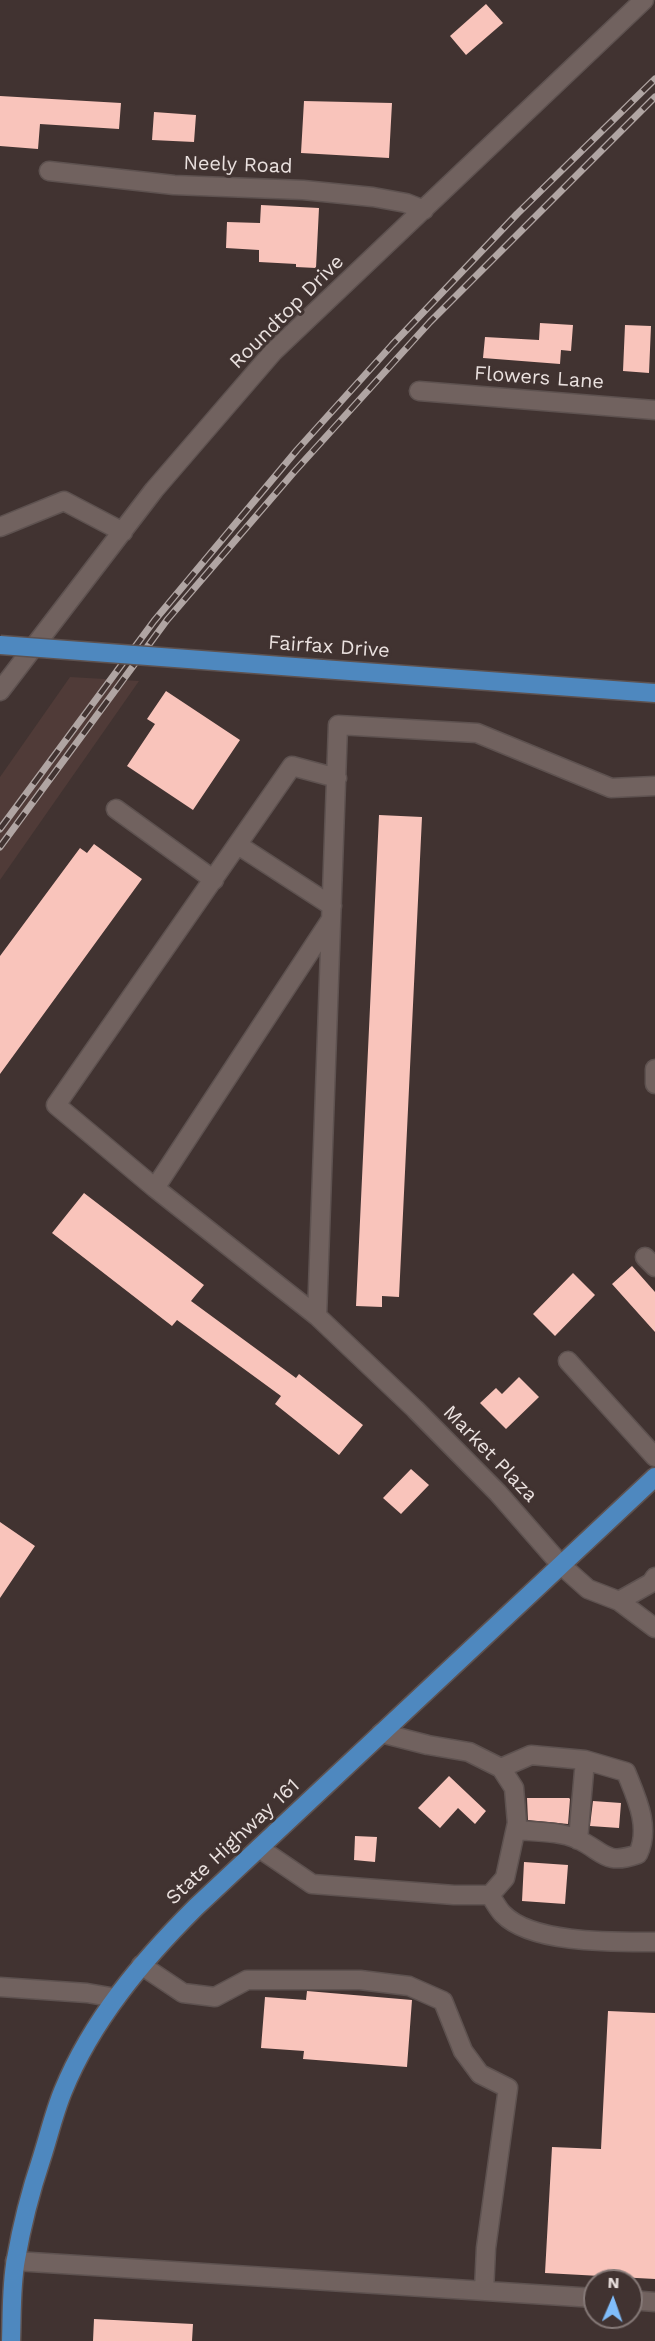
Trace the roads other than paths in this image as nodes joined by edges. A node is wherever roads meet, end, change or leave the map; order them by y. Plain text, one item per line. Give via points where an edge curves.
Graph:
1 (644, 0) edge
2 (49, 171) dead end
3 (424, 210) junction
4 (418, 391) dead end
5 (655, 410) edge
6 (0, 527) edge
7 (123, 532) junction
8 (0, 645) edge
9 (0, 691) edge
10 (655, 693) edge
11 (336, 778) junction
12 (655, 786) edge
13 (116, 809) dead end
14 (238, 844) junction
15 (214, 880) junction
16 (331, 913) junction
17 (155, 1188) junction
18 (317, 1316) junction
19 (568, 1361) dead end
20 (655, 1457) edge
21 (655, 1477) edge
22 (561, 1565) junction
23 (655, 1577) edge
24 (619, 1601) junction
25 (655, 1628) edge
26 (381, 1733) junction
27 (585, 1760) junction
28 (501, 1767) junction
29 (516, 1830) junction
30 (578, 1839) junction
31 (259, 1848) junction
32 (490, 1895) junction
33 (655, 1942) edge
34 (141, 1965) junction
35 (0, 1987) edge
36 (116, 1998) junction
37 (15, 2261) junction
38 (484, 2291) junction
39 (583, 2297) edge
40 (11, 2341) edge

1 - 3 street, Roundtop Drive
2 - 3 street, Neely Road via 174,185 373,197 406,202
3 - 7 street, Roundtop Drive via 273,352
4 - 5 street, Flowers Lane
6 - 7 street via 64,501
7 - 9 street, Roundtop Drive
8 - 10 main road, Fairfax Drive, bridge
11 - 12 street via 338,725 477,733 611,788
11 - 14 street via 292,765
11 - 16 street
13 - 15 street
14 - 15 street
14 - 16 street
15 - 17 street, Market Plaza via 56,1105
16 - 17 street
16 - 18 street
17 - 18 street, Market Plaza
18 - 22 street, Market Plaza via 498,1493
19 - 20 street
21 - 22 main road, State Highway 161
22 - 24 street, Market Plaza via 588,1589
22 - 26 main road, State Highway 161
23 - 24 street
24 - 25 street, Market Plaza
26 - 28 street via 469,1752
26 - 31 main road, State Highway 161
27 - 28 street via 531,1755
27 - 30 street
27 - 30 street via 626,1772 642,1814 643,1845 638,1854 626,1858 604,1857
28 - 29 street via 514,1788
29 - 30 street
29 - 32 street via 505,1878
31 - 32 street via 312,1884
31 - 34 main road, State Highway 161
32 - 33 street via 504,1915 531,1932 603,1941
34 - 36 main road, State Highway 161
34 - 38 street via 183,1993 215,1997 248,1980 360,1980 409,1986 443,2001 463,2051 480,2074 508,2088 486,2248
35 - 36 street
36 - 37 main road, State Highway 161 via 76,2062 60,2099 28,2200
37 - 38 street
37 - 40 main road, State Highway 161
38 - 39 street

